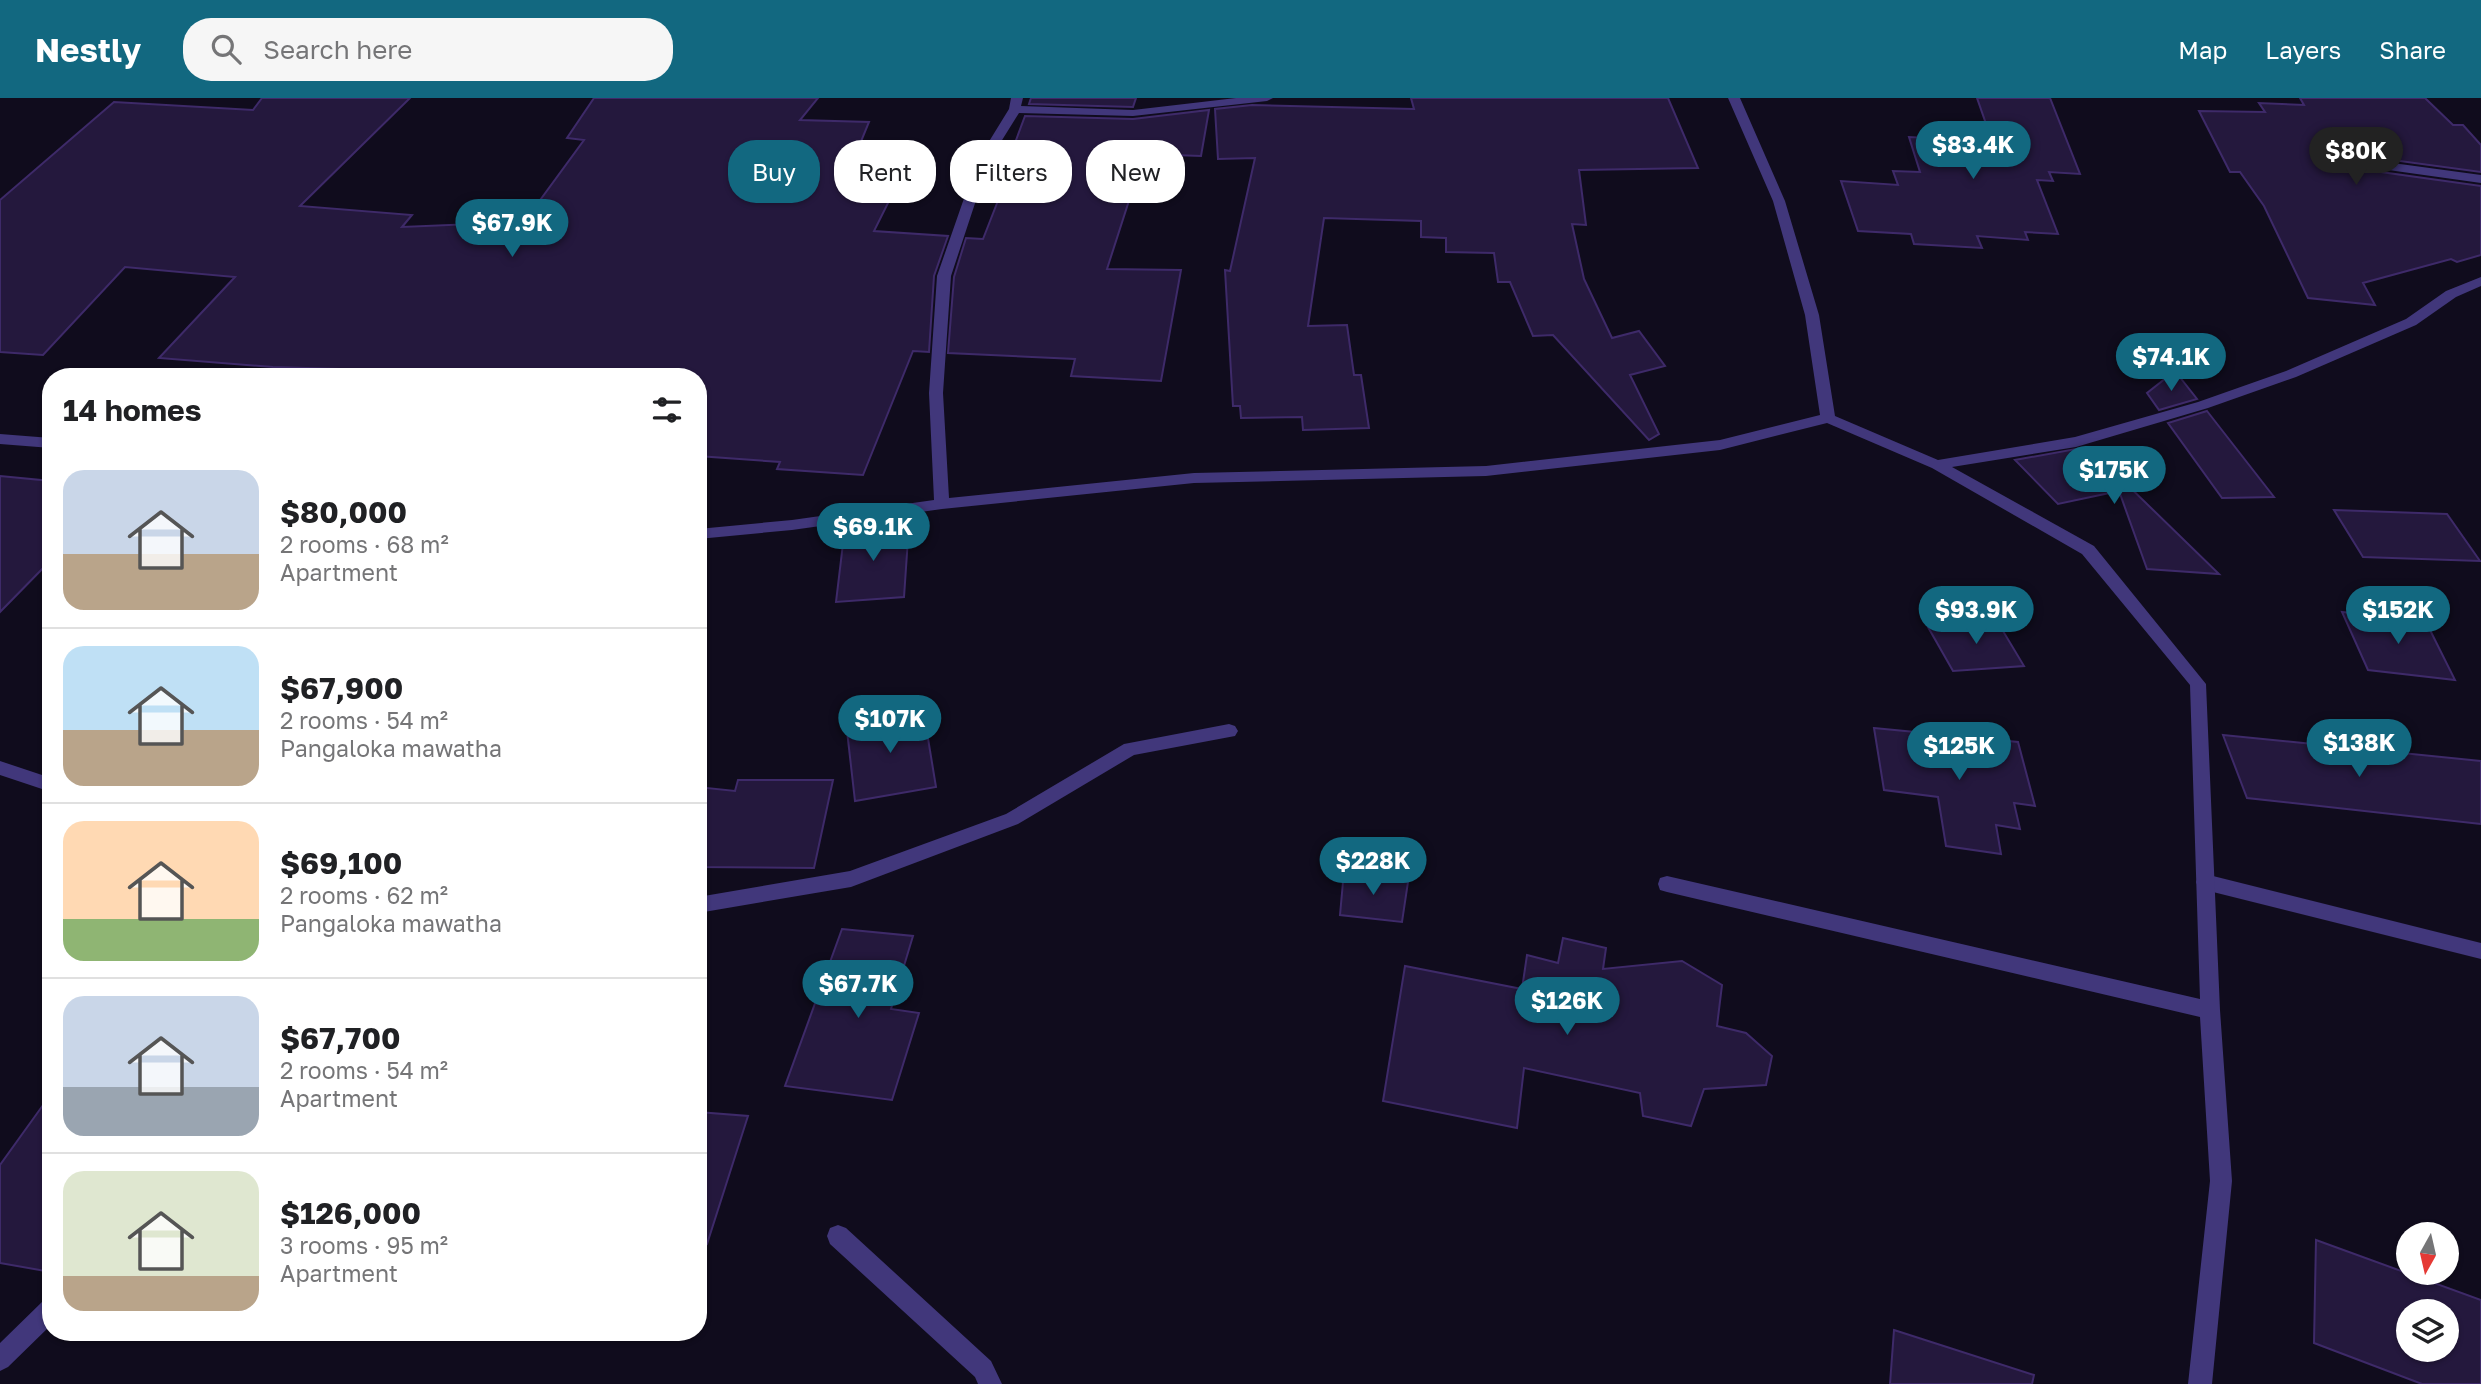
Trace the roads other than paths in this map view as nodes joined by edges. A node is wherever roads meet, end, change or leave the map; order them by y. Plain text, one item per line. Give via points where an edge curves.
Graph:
1 (1267, 98) edge
2 (1734, 98) edge
3 (1016, 104) edge
4 (2378, 165) dead end
5 (2481, 179) edge
6 (2481, 281) edge
7 (1828, 418) junction
8 (0, 439) edge
9 (42, 442) edge
10 (1937, 465) junction
11 (942, 504) junction
12 (707, 533) edge
13 (1229, 731) dead end
14 (0, 768) edge
15 (42, 782) edge
16 (2205, 882) junction
17 (1667, 884) dead end
18 (707, 903) edge
19 (2481, 951) edge
20 (2210, 1010) junction
21 (838, 1236) dead end
22 (42, 1318) edge
23 (0, 1359) edge
24 (990, 1384) edge
25 (2200, 1384) edge

1 - 3 street via 1133,113
2 - 7 street via 1779,201 1812,316
3 - 11 street via 984,162 944,276 936,393
4 - 5 street
6 - 10 street via 2451,294 2411,322 2291,374 2166,418 2076,442
7 - 10 street
7 - 11 street via 1720,445 1486,471 1194,478
8 - 9 street
10 - 16 street via 2088,550 2198,684
11 - 12 street
13 - 18 street via 1130,749 1012,819 851,879
14 - 15 street
16 - 19 street
16 - 20 street
17 - 20 street
20 - 25 street via 2221,1181
21 - 24 street via 983,1369
22 - 23 street

